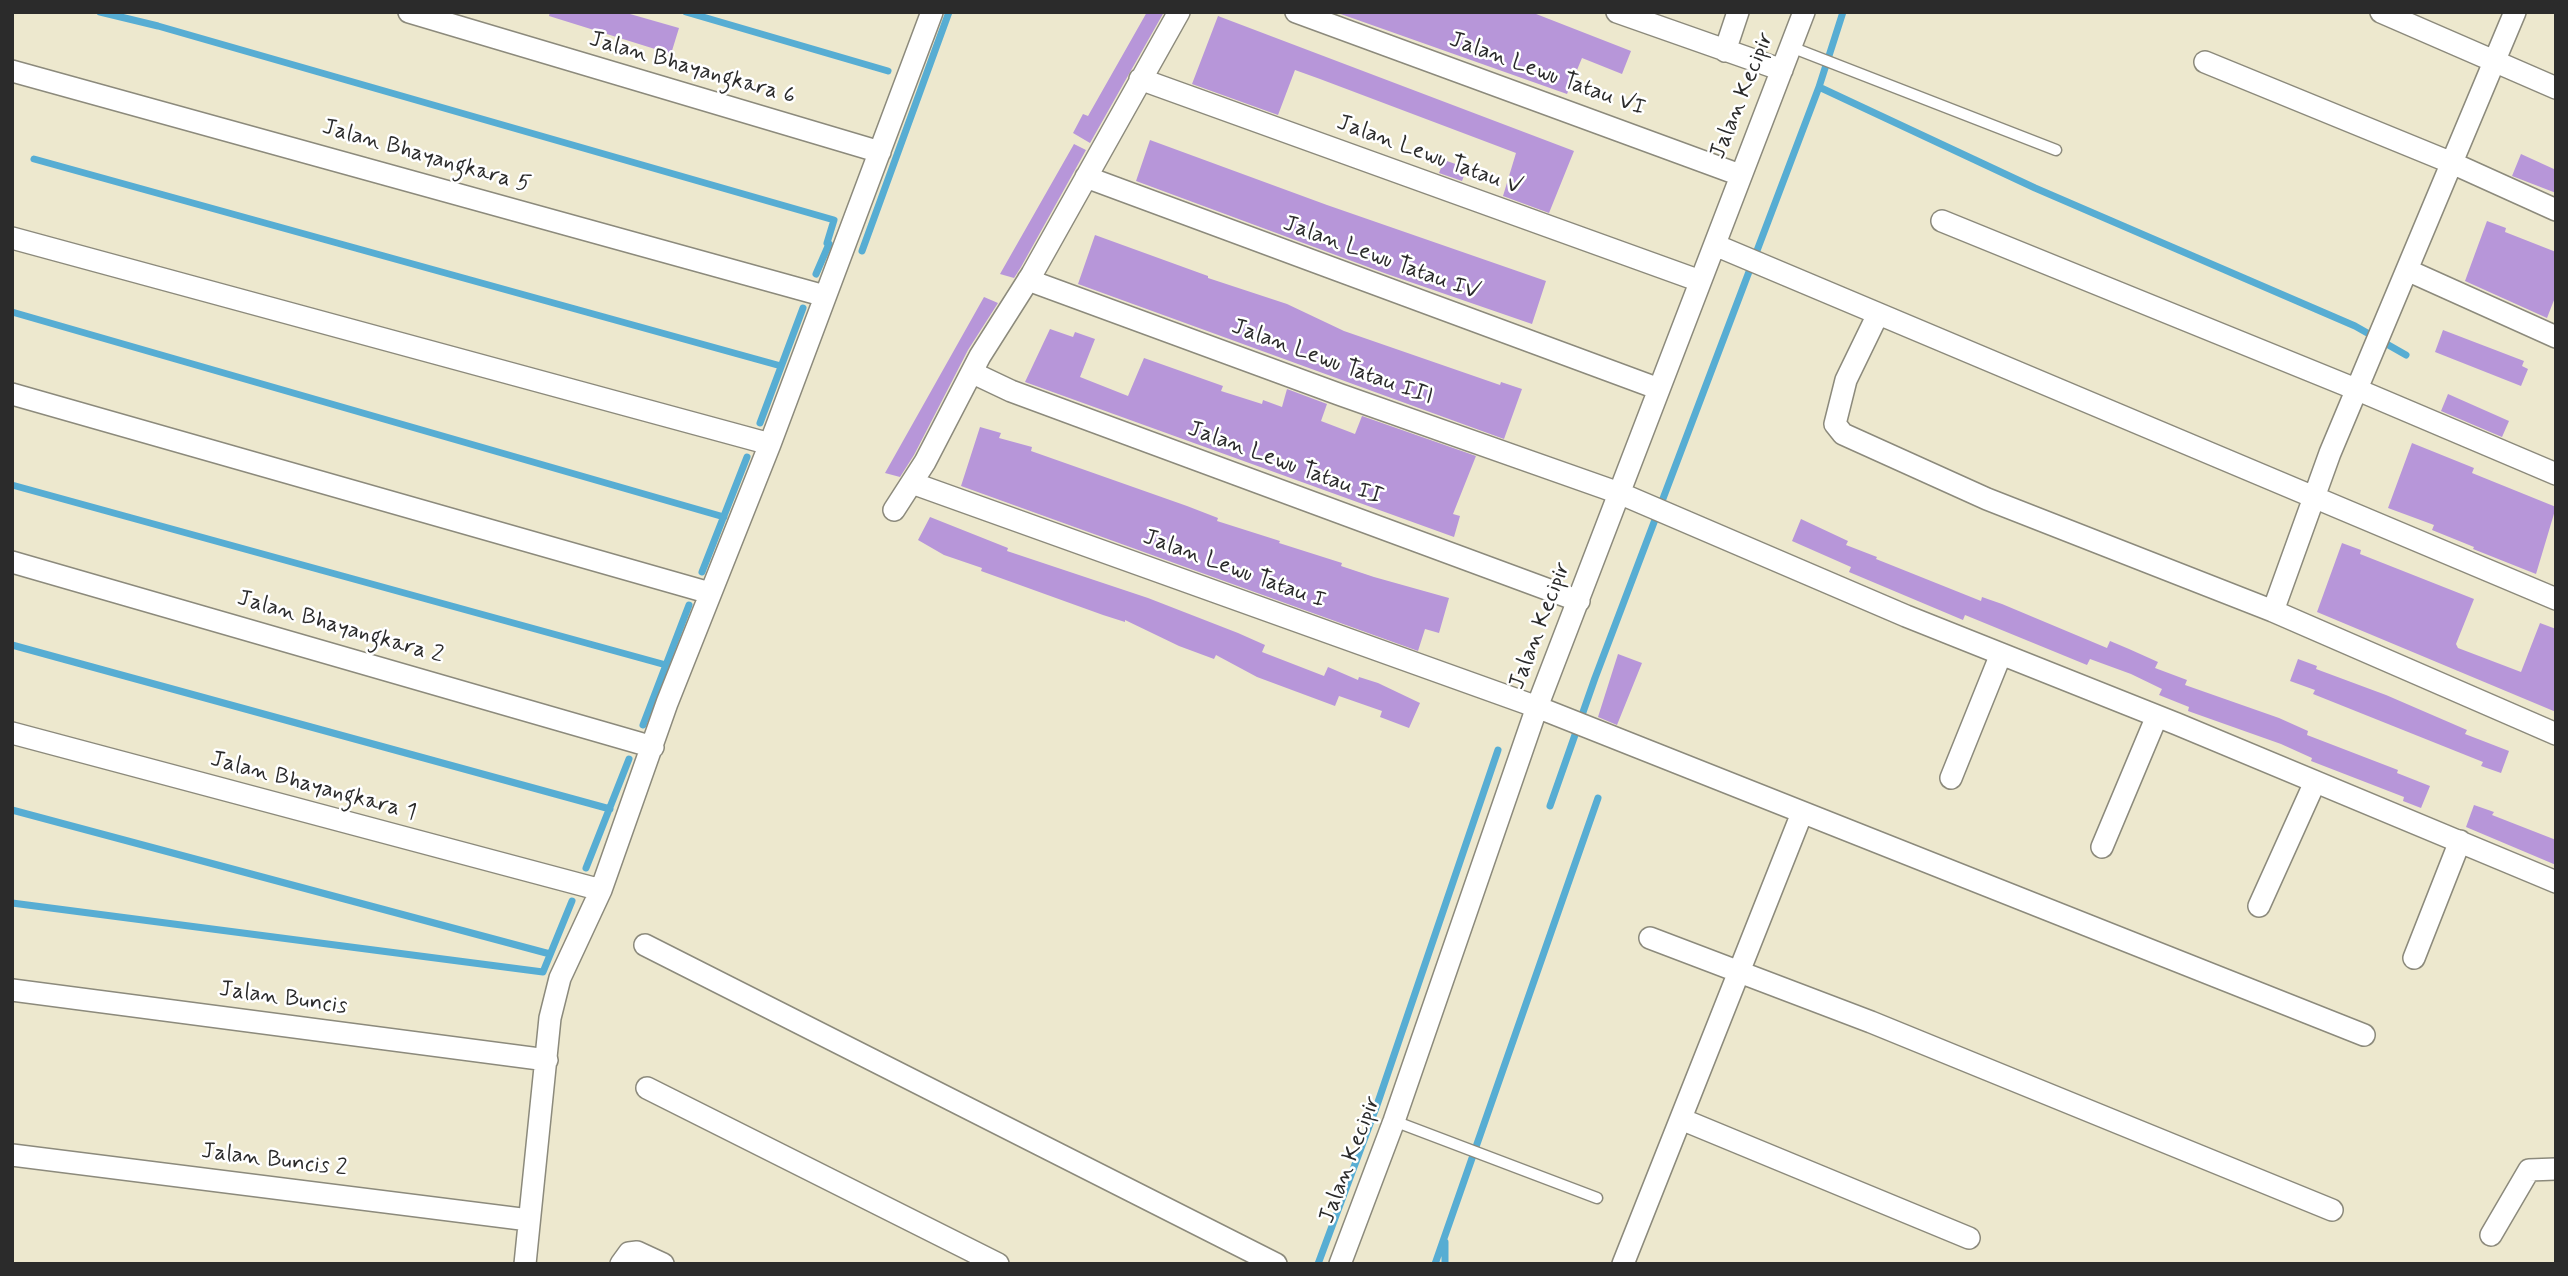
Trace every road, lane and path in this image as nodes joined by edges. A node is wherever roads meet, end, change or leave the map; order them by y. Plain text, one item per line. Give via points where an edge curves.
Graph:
1 (409, 12) edge
2 (932, 12) edge
3 (1180, 12) edge
4 (1296, 12) edge
5 (1616, 12) edge
6 (1738, 12) edge
7 (1804, 12) edge
8 (2381, 12) edge
9 (2515, 12) edge
10 (1791, 47) junction
11 (1725, 51) junction
12 (2494, 61) junction
13 (2205, 62) dead end
14 (1782, 70) junction
15 (12, 71) edge
16 (1140, 79) junction
17 (2556, 88) edge
18 (2056, 150) dead end
19 (880, 152) junction
20 (2452, 163) junction
21 (1740, 175) junction
22 (1086, 177) junction
23 (2556, 210) edge
24 (1942, 220) dead end
25 (12, 239) edge
26 (1715, 244) junction
27 (2407, 270) junction
28 (1028, 279) junction
29 (1700, 281) junction
30 (825, 296) junction
31 (1878, 314) junction
32 (2556, 337) edge
33 (972, 373) junction
34 (1659, 389) junction
35 (2358, 390) junction
36 (12, 394) edge
37 (769, 444) junction
38 (2556, 474) edge
39 (912, 484) junction
40 (1619, 493) junction
41 (2314, 496) junction
42 (894, 510) dead end
43 (12, 562) edge
44 (710, 593) junction
45 (2556, 599) edge
46 (1579, 601) junction
47 (2273, 611) junction
48 (2001, 654) junction
49 (1538, 707) junction
50 (2157, 716) junction
51 (12, 733) edge
52 (2556, 734) edge
53 (653, 747) junction
54 (1951, 778) dead end
55 (2315, 782) junction
56 (1801, 813) junction
57 (2460, 841) junction
58 (2102, 848) dead end
59 (2556, 882) edge
60 (601, 890) junction
61 (2259, 906) dead end
62 (1650, 938) dead end
63 (645, 945) dead end
64 (2414, 958) dead end
65 (1740, 972) junction
66 (12, 990) edge
67 (2364, 1035) dead end
68 (547, 1060) junction
69 (647, 1088) dead end
70 (1681, 1119) junction
71 (1394, 1121) junction
72 (12, 1155) edge
73 (2556, 1170) edge
74 (1597, 1198) dead end
75 (2332, 1210) dead end
76 (529, 1220) junction
77 (2491, 1234) dead end
78 (1969, 1238) dead end
79 (525, 1264) edge
80 (621, 1264) edge
81 (663, 1264) edge
82 (998, 1264) edge
83 (1276, 1264) edge
84 (1340, 1264) edge
85 (1623, 1264) edge

1 - 19 street, Jalan Bhayangkara 6
2 - 19 street
3 - 16 street
4 - 21 street, Jalan Lewu Tatau VI
5 - 11 street
6 - 11 street
7 - 10 street, Jalan Kecipir
8 - 12 street
9 - 12 street
10 - 14 street, Jalan Kecipir
10 - 18 lane
11 - 14 street
12 - 17 street
12 - 20 street
13 - 20 street
14 - 21 street, Jalan Kecipir
15 - 30 street, Jalan Bhayangkara 5
16 - 22 street
16 - 29 street, Jalan Lewu Tatau V
19 - 30 street
20 - 23 street
20 - 27 street
21 - 26 street, Jalan Kecipir
22 - 28 street
22 - 34 street, Jalan Lewu Tatau IV
24 - 35 street
25 - 37 street
26 - 29 street, Jalan Kecipir
26 - 31 street
27 - 32 street
27 - 35 street
28 - 33 street
28 - 40 street, Jalan Lewu Tatau III
29 - 34 street, Jalan Kecipir
30 - 37 street
31 - 41 street
31 - 47 street via 1846,380 1835,424 1843,434 1987,499
33 - 39 street
33 - 46 street, Jalan Lewu Tatau II
34 - 40 street, Jalan Kecipir
35 - 38 street
35 - 41 street
36 - 44 street
37 - 44 street
39 - 42 street
39 - 49 street, Jalan Lewu Tatau I
40 - 46 street, Jalan Kecipir
40 - 48 street, Jalan Lewu Tatau III
41 - 45 street
41 - 47 street
43 - 53 street, Jalan Bhayangkara 2
44 - 53 street
46 - 49 street, Jalan Kecipir
47 - 52 street
48 - 50 street, Jalan Lewu Tatau III
48 - 54 street
49 - 56 street, Jalan Lewu Tatau I
49 - 71 street, Jalan Kecipir
50 - 55 street, Jalan Lewu Tatau III
50 - 58 street
51 - 60 street, Jalan Bhayangkara 1
53 - 60 street
55 - 57 street, Jalan Lewu Tatau III
55 - 61 street
56 - 65 street
56 - 67 street, Jalan Lewu Tatau I
57 - 59 street, Jalan Lewu Tatau III
57 - 64 street
60 - 68 street via 561,978 550,1018
62 - 65 street
63 - 83 street
65 - 70 street
65 - 75 street
66 - 68 street, Jalan Buncis
68 - 76 street
69 - 82 street
70 - 78 street
70 - 85 street
71 - 74 lane
71 - 84 street, Jalan Kecipir
72 - 76 street, Jalan Buncis 2
73 - 77 street via 2529,1170
76 - 79 street
80 - 81 street via 629,1253 637,1252

